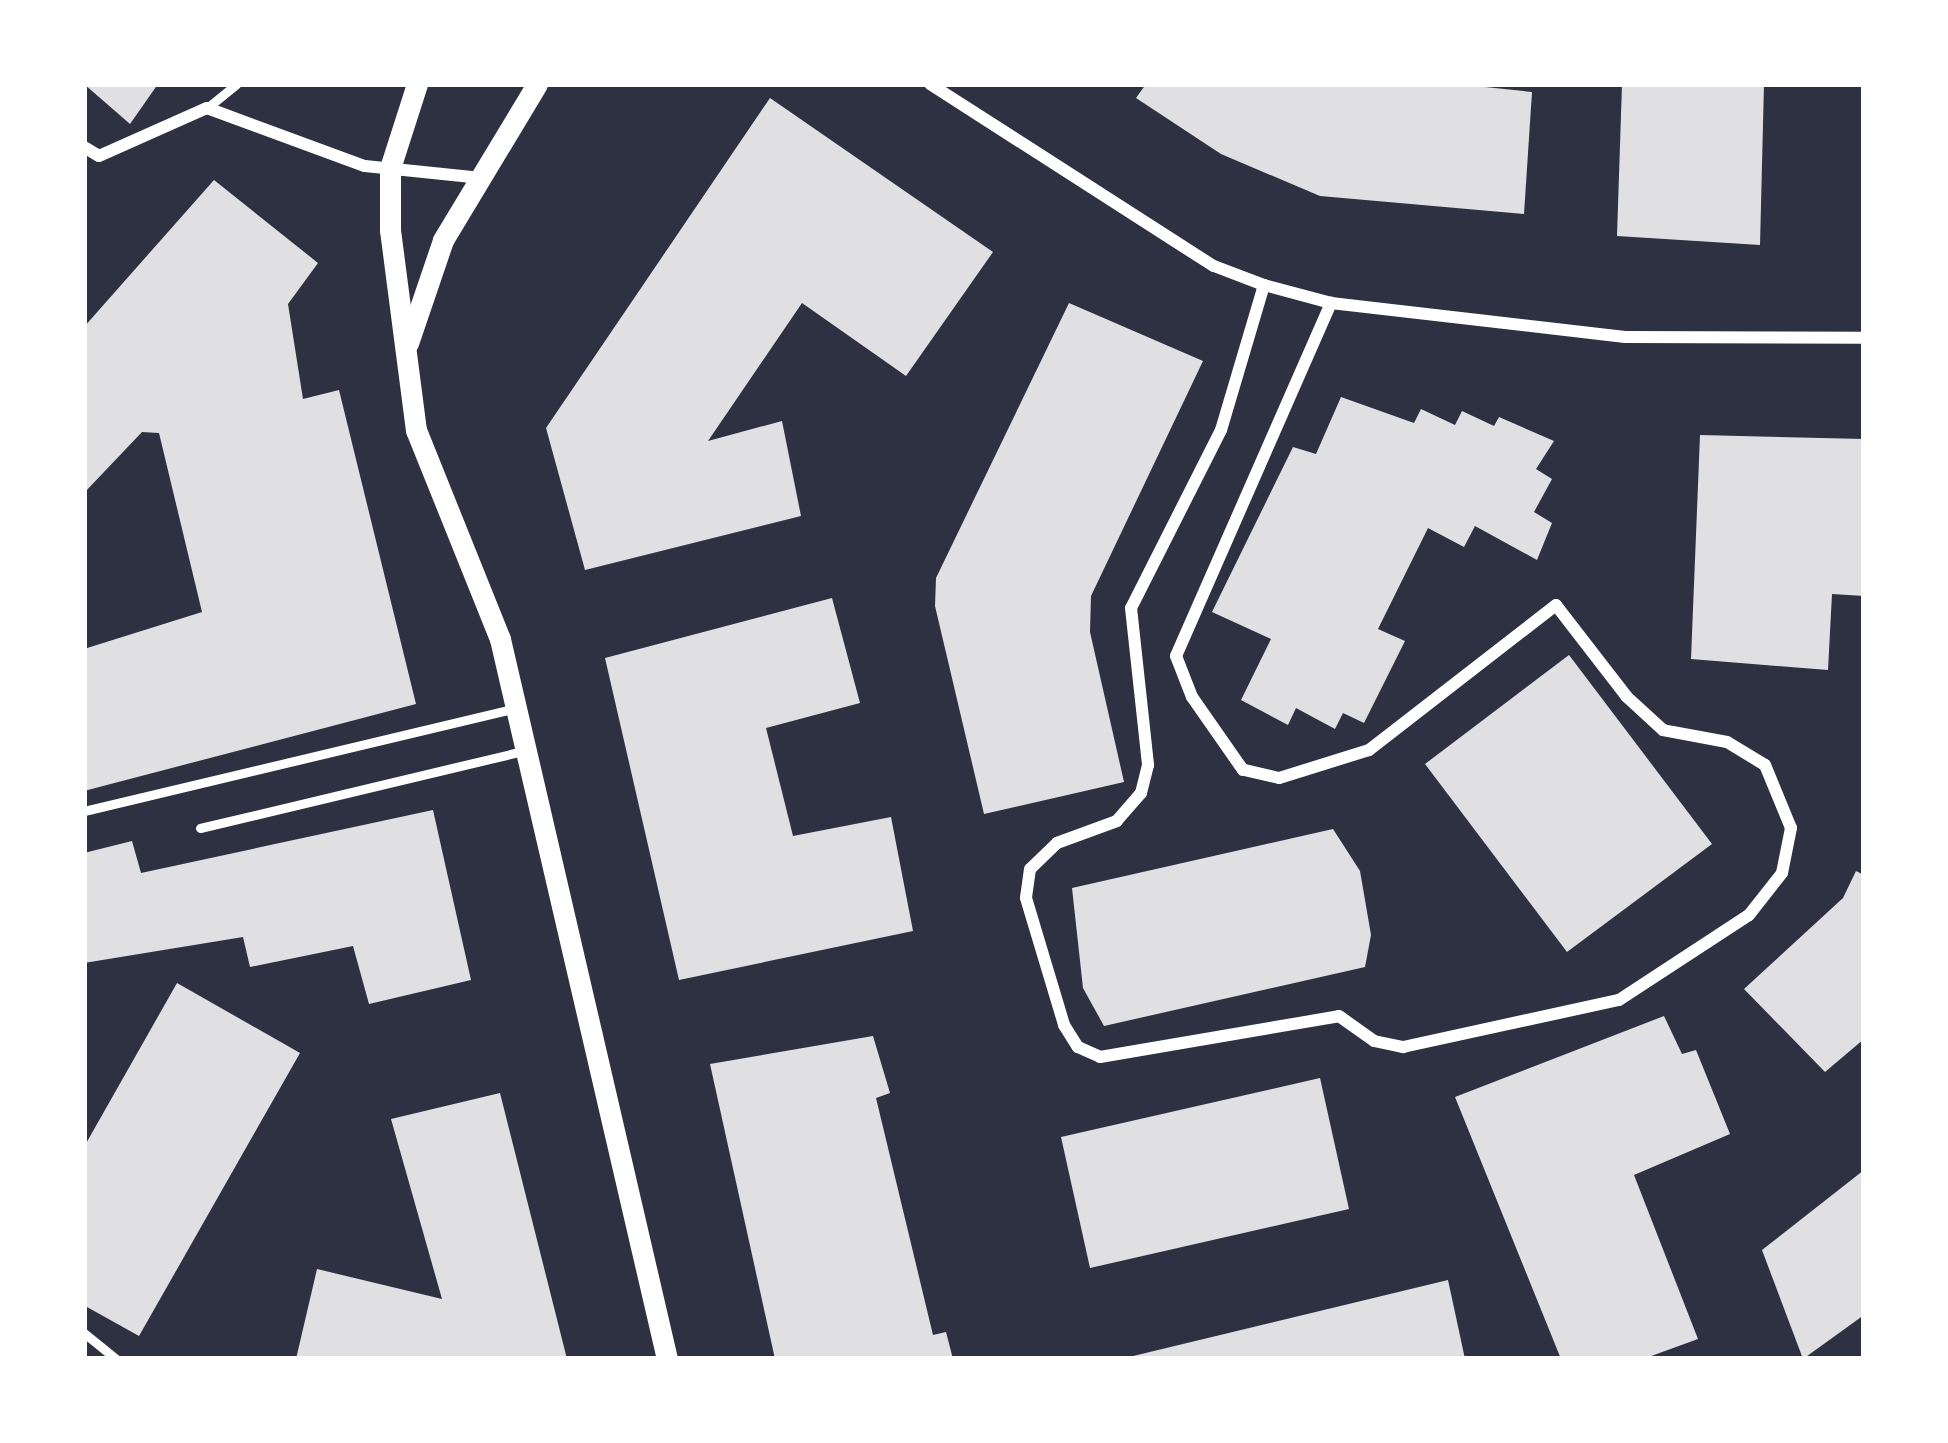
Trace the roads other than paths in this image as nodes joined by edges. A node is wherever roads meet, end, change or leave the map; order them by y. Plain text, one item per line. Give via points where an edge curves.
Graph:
1 (238, 84) edge
2 (417, 84) edge
3 (537, 84) edge
4 (930, 84) edge
5 (207, 108) junction
6 (84, 147) edge
7 (390, 168) junction
8 (481, 178) junction
9 (1264, 285) junction
10 (1331, 303) junction
11 (1864, 338) edge
12 (405, 355) junction
13 (518, 708) junction
14 (529, 750) junction
15 (84, 811) edge
16 (200, 828) dead end
17 (84, 1333) edge
18 (116, 1359) edge
19 (667, 1359) edge

1 - 5 lane
2 - 7 street
3 - 8 street
4 - 9 street via 1214,266
5 - 6 street via 99,157
5 - 7 street
7 - 8 street
7 - 12 street
8 - 12 street via 442,240
9 - 10 street
9 - 10 street via 1221,430 1131,608 1148,765 1141,793 1117,821 1057,843 1030,868 1026,898 1064,1025 1078,1047 1100,1057 1339,1016 1374,1041 1403,1047 1618,1000 1749,915 1782,873 1791,829 1765,765 1727,742 1663,730 1556,605 1369,750 1279,778 1243,770 1192,697 1176,656
10 - 11 street via 1625,337
12 - 13 street via 427,467 489,606
13 - 14 street
13 - 15 lane
14 - 16 lane
14 - 19 street
17 - 18 lane

